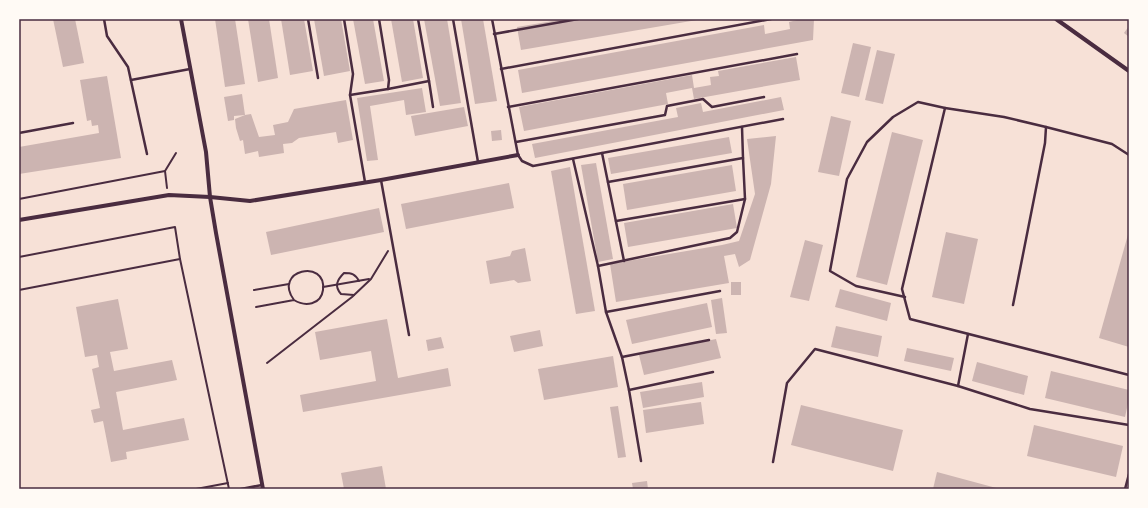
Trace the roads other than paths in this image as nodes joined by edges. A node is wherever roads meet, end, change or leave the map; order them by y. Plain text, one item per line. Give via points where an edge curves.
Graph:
1 (104, 19) edge
2 (181, 19) edge
3 (308, 19) edge
4 (344, 19) edge
5 (379, 19) edge
6 (418, 19) edge
7 (453, 19) edge
8 (492, 19) edge
9 (578, 19) edge
10 (771, 19) edge
11 (1056, 19) edge
12 (494, 34) junction
13 (797, 54) dead end
14 (190, 69) junction
15 (501, 69) junction
16 (1129, 71) edge
17 (318, 78) dead end
18 (131, 80) junction
19 (429, 81) junction
20 (388, 89) junction
21 (350, 95) junction
22 (764, 97) dead end
23 (433, 107) dead end
24 (508, 107) junction
25 (945, 108) junction
26 (783, 119) dead end
27 (73, 123) dead end
28 (742, 127) junction
29 (1046, 127) junction
30 (19, 133) edge
31 (516, 142) junction
32 (602, 153) junction
33 (146, 154) dead end
34 (518, 155) junction
35 (1129, 155) edge
36 (742, 158) junction
37 (573, 159) junction
38 (478, 162) junction
39 (381, 180) junction
40 (365, 182) junction
41 (608, 182) junction
42 (210, 197) junction
43 (745, 198) junction
44 (19, 220) edge
45 (616, 221) junction
46 (624, 261) junction
47 (598, 266) junction
48 (720, 291) dead end
49 (905, 297) junction
50 (1013, 305) dead end
51 (606, 312) junction
52 (968, 334) junction
53 (409, 335) dead end
54 (709, 340) dead end
55 (622, 357) junction
56 (713, 372) dead end
57 (1129, 375) edge
58 (958, 386) junction
59 (629, 390) junction
60 (1129, 425) edge
61 (641, 461) dead end
62 (773, 462) dead end
63 (1129, 474) edge
64 (263, 487) edge
65 (241, 489) edge
66 (1125, 489) edge

1 - 18 lane via 107,36 128,67
2 - 14 street
3 - 17 lane
4 - 21 lane via 353,74
5 - 20 lane via 389,80
6 - 19 lane
7 - 38 lane
8 - 12 lane
9 - 12 lane
10 - 15 lane
11 - 16 street
12 - 15 lane
13 - 24 lane
14 - 18 lane
14 - 42 street via 206,152
15 - 24 lane
18 - 33 lane
19 - 20 lane
19 - 23 lane
20 - 21 lane
21 - 40 lane
22 - 31 lane via 712,107 702,100 667,106 666,115
24 - 31 lane
25 - 29 lane
25 - 49 lane via 902,289
25 - 49 lane via 918,102 893,117 867,142 847,179 830,271 856,286
26 - 28 lane
27 - 30 lane
28 - 32 lane
28 - 36 lane
29 - 35 lane via 1112,144
29 - 50 lane
31 - 34 lane
32 - 37 lane
32 - 41 lane
34 - 37 lane via 533,166
34 - 38 street
36 - 41 lane
36 - 43 lane
37 - 47 lane
38 - 39 street
39 - 40 street
39 - 53 lane
40 - 42 street via 250,201
41 - 45 lane
42 - 44 street via 169,195
42 - 64 street
43 - 45 lane
43 - 46 lane via 737,232 730,238
45 - 46 lane
46 - 47 lane
47 - 51 lane
48 - 51 lane
49 - 52 lane via 910,319
51 - 55 lane
52 - 57 lane
52 - 58 lane
54 - 55 lane
55 - 59 lane
56 - 59 lane
58 - 60 lane via 1030,409
58 - 62 lane via 815,349 787,383
59 - 61 lane
63 - 66 lane
64 - 65 lane

